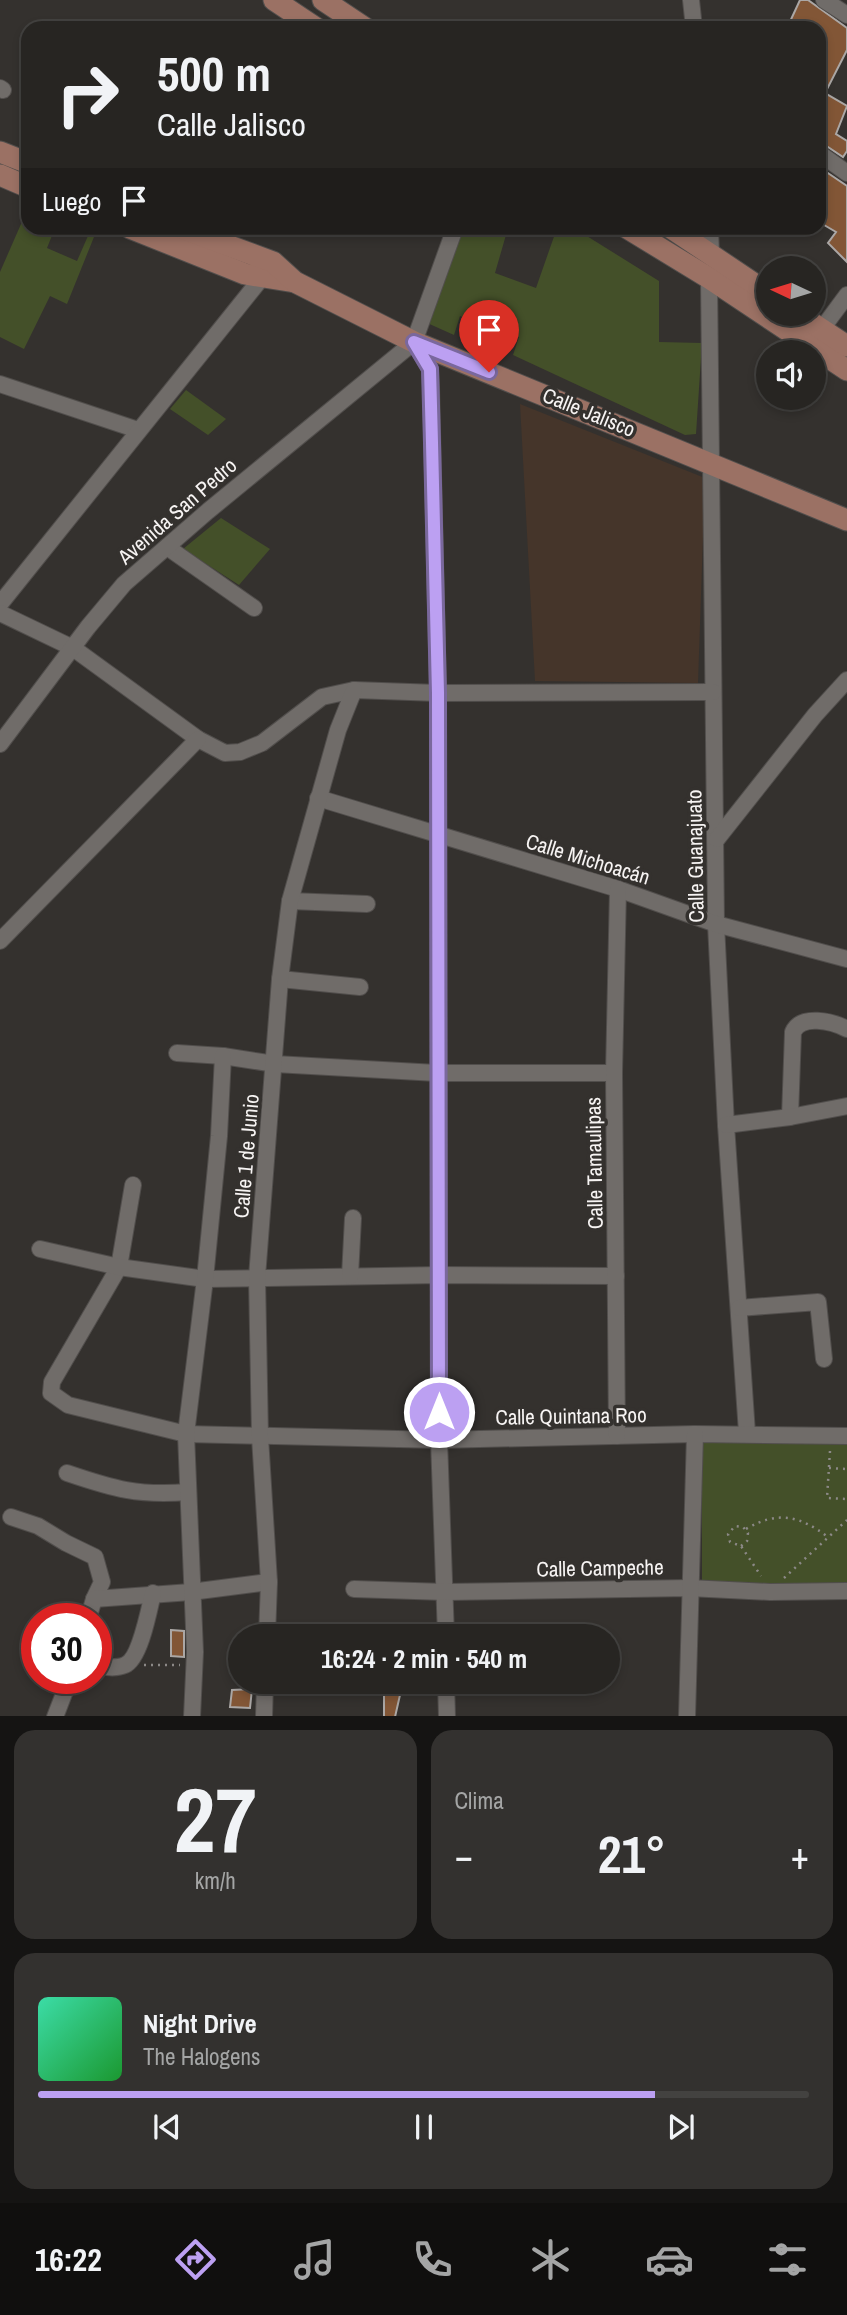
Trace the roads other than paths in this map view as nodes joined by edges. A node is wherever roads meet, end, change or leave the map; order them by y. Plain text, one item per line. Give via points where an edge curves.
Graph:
1 (274, 0) edge
2 (323, 0) edge
3 (691, 0) edge
4 (824, 0) edge
5 (847, 15) edge
6 (306, 21) edge
7 (354, 21) edge
8 (693, 21) edge
9 (0, 152) edge
10 (826, 158) edge
11 (21, 160) edge
12 (847, 173) edge
13 (0, 175) edge
14 (21, 184) edge
15 (148, 235) edge
16 (200, 235) edge
17 (452, 235) edge
18 (638, 235) edge
19 (682, 235) edge
20 (710, 235) edge
21 (711, 254) junction
22 (268, 270) junction
23 (709, 278) junction
24 (756, 285) edge
25 (847, 295) edge
26 (815, 326) edge
27 (821, 330) junction
28 (414, 342) junction
29 (847, 346) edge
30 (847, 370) edge
31 (0, 384) edge
32 (138, 430) junction
33 (712, 463) junction
34 (847, 520) edge
35 (167, 547) junction
36 (0, 604) edge
37 (254, 608) dead end
38 (0, 613) edge
39 (73, 648) junction
40 (847, 680) edge
41 (355, 690) junction
42 (713, 692) junction
43 (438, 693) junction
44 (198, 739) junction
45 (0, 744) edge
46 (318, 798) junction
47 (436, 835) junction
48 (716, 839) junction
49 (618, 889) junction
50 (290, 901) junction
51 (367, 904) dead end
52 (716, 924) junction
53 (0, 941) edge
54 (847, 959) edge
55 (280, 979) junction
56 (360, 987) dead end
57 (847, 1029) edge
58 (177, 1053) dead end
59 (223, 1056) junction
60 (275, 1064) junction
61 (437, 1073) junction
62 (614, 1073) junction
63 (847, 1106) edge
64 (790, 1116) junction
65 (726, 1125) junction
66 (133, 1185) dead end
67 (353, 1218) dead end
68 (40, 1249) dead end
69 (119, 1267) junction
70 (440, 1275) junction
71 (350, 1276) junction
72 (616, 1276) junction
73 (257, 1278) junction
74 (205, 1279) junction
75 (738, 1308) junction
76 (824, 1359) dead end
77 (695, 1433) junction
78 (747, 1433) junction
79 (186, 1434) junction
80 (617, 1436) junction
81 (847, 1436) edge
82 (260, 1437) junction
83 (439, 1440) junction
84 (67, 1473) dead end
85 (188, 1492) junction
86 (11, 1517) dead end
87 (269, 1582) junction
88 (689, 1588) junction
89 (354, 1590) dead end
90 (847, 1591) edge
91 (191, 1592) junction
92 (445, 1592) junction
93 (153, 1593) junction
94 (94, 1599) junction
95 (93, 1603) edge
96 (267, 1624) edge
97 (446, 1624) edge
98 (112, 1667) edge
99 (64, 1694) edge
100 (265, 1694) edge
101 (446, 1694) edge
102 (55, 1716) edge
103 (192, 1716) edge
104 (264, 1716) edge
105 (447, 1716) edge
106 (687, 1716) edge

1 - 6 street
2 - 7 street
3 - 8 street
4 - 5 street
9 - 11 street
10 - 12 street
13 - 14 street
15 - 22 street, Calle Jalisco via 245,274
16 - 22 street, Calle Jalisco
17 - 28 street
18 - 23 street
19 - 21 street
20 - 21 street
21 - 24 street
22 - 28 street, Calle Jalisco
22 - 32 street
23 - 30 street
23 - 33 street, Calle Guanajuato
25 - 27 street
26 - 27 street
27 - 29 street
28 - 33 street, Calle Jalisco
28 - 35 street, Avenida San Pedro
28 - 43 street via 430,369
31 - 32 street
32 - 36 street
33 - 34 street, Calle Jalisco
33 - 42 street, Calle Guanajuato
35 - 37 street
35 - 39 street, Avenida San Pedro via 124,584
38 - 39 street
39 - 44 street
39 - 45 street, Avenida San Pedro
40 - 48 street
41 - 43 street
41 - 44 street via 322,698 261,743 240,752 225,752
41 - 46 street, Calle 1 de Junio
42 - 43 street
42 - 48 street, Calle Guanajuato
43 - 47 street
44 - 53 street
46 - 47 street, Calle Michoacán
46 - 50 street, Calle 1 de Junio
47 - 49 street, Calle Michoacán
47 - 61 street
48 - 52 street, Calle Guanajuato
49 - 52 street, Calle Michoacán
49 - 62 street, Calle Tamaulipas
50 - 51 street
50 - 55 street, Calle 1 de Junio
52 - 54 street, Calle Michoacán
52 - 65 street, Calle Guanajuato
55 - 56 street
55 - 60 street, Calle 1 de Junio
57 - 64 street via 805,1020 796,1025
58 - 59 street
59 - 60 street
59 - 74 street
60 - 61 street
60 - 73 street, Calle 1 de Junio
61 - 62 street
61 - 70 street
62 - 72 street, Calle Tamaulipas
63 - 64 street
64 - 65 street
65 - 75 street, Calle Guanajuato
66 - 69 street
67 - 71 street
68 - 69 street
69 - 74 street
69 - 79 street, Calle Quintana Roo via 58,1370 51,1393 68,1405
70 - 71 street
70 - 72 street
70 - 83 street
71 - 73 street
72 - 80 street, Calle Tamaulipas
73 - 74 street
73 - 82 street, Calle 1 de Junio
74 - 79 street
75 - 76 street via 818,1302
75 - 78 street, Calle Guanajuato
77 - 78 street, Calle Quintana Roo
77 - 80 street, Calle Quintana Roo
77 - 88 street
78 - 81 street, Calle Quintana Roo
79 - 82 street, Calle Quintana Roo
79 - 85 street
80 - 83 street, Calle Quintana Roo
82 - 83 street, Calle Quintana Roo
82 - 87 street, Calle 1 de Junio
83 - 92 street
84 - 85 street via 116,1490
85 - 91 street
86 - 94 street via 38,1525 95,1557 103,1582
87 - 91 street
87 - 96 street, Calle 1 de Junio
88 - 90 street, Calle Campeche
88 - 92 street, Calle Campeche
88 - 106 street
89 - 92 street, Calle Campeche
91 - 93 street
91 - 103 street
92 - 97 street
93 - 94 street
93 - 98 street via 135,1656 127,1665
94 - 95 street
99 - 102 street
100 - 104 street
101 - 105 street

